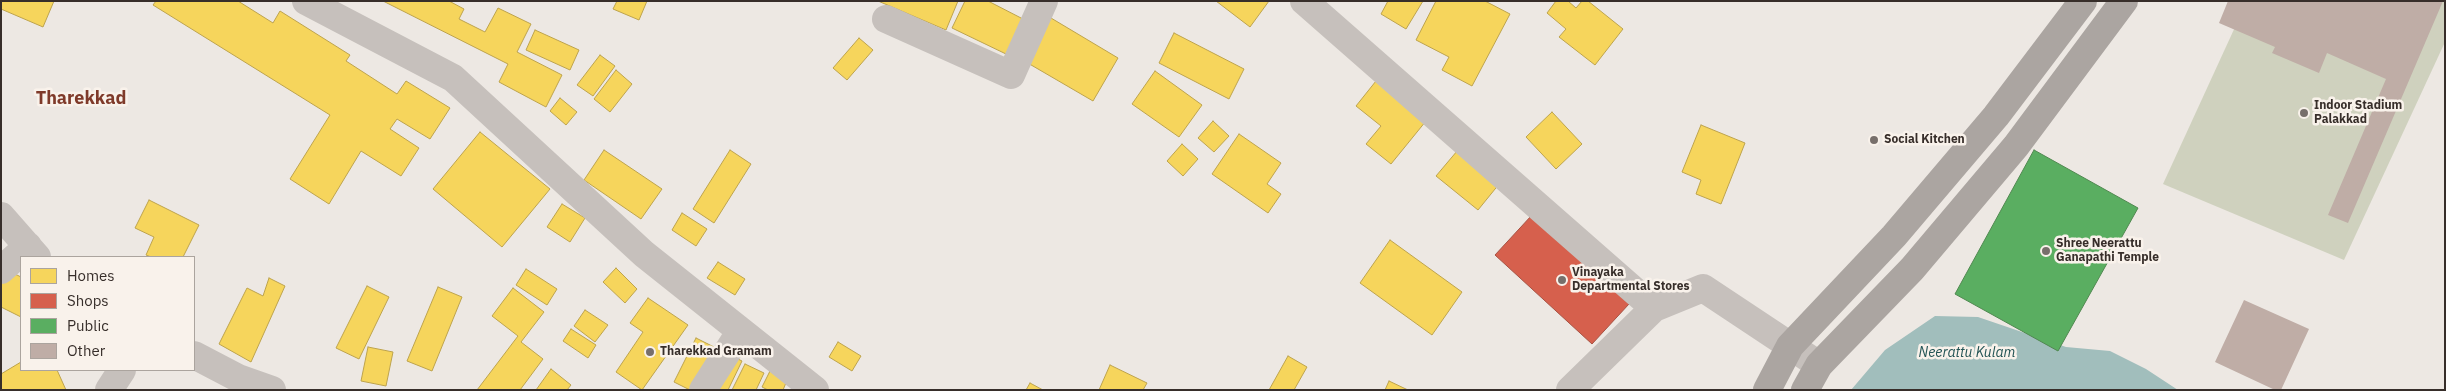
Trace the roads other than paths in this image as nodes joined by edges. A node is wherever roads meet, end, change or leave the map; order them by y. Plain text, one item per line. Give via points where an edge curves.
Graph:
1 (306, 1) edge
2 (1044, 1) edge
3 (1304, 1) edge
4 (2083, 1) edge
5 (2124, 1) edge
6 (886, 19) dead end
7 (1, 216) edge
8 (33, 252) edge
9 (20, 259) edge
10 (1, 270) edge
11 (1654, 308) junction
12 (740, 332) junction
13 (1790, 346) junction
14 (195, 355) edge
15 (1819, 364) junction
16 (121, 371) edge
17 (110, 390) edge
18 (272, 390) edge
19 (703, 390) edge
20 (815, 390) edge
21 (1570, 390) edge
22 (1767, 390) edge
23 (1805, 390) edge

1 - 12 street via 453,78 644,254
2 - 6 street via 1011,75
3 - 11 street
4 - 13 main road via 1996,116 1901,229
5 - 15 main road via 2016,146 1912,269
7 - 8 street
9 - 10 street
11 - 13 street via 1703,288
11 - 21 street
12 - 19 street
12 - 20 street
13 - 15 street
13 - 22 main road
14 - 18 street via 238,378
15 - 23 main road
16 - 17 street

